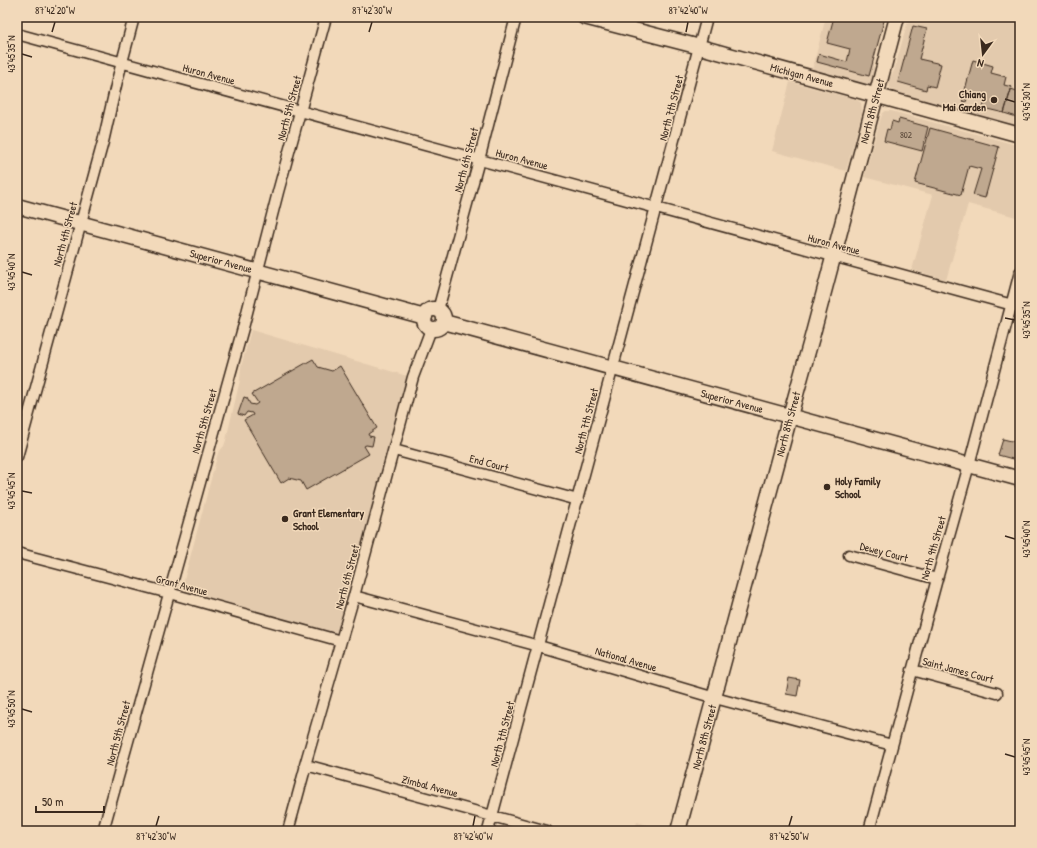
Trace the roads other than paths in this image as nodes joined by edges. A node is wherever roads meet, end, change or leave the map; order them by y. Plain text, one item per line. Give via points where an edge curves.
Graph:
1 (134, 17) edge
2 (326, 17) edge
3 (516, 17) edge
4 (584, 17) edge
5 (707, 17) edge
6 (897, 17) edge
7 (17, 34) edge
8 (700, 47) junction
9 (122, 63) junction
10 (876, 96) junction
11 (301, 111) junction
12 (1020, 135) edge
13 (479, 160) junction
14 (17, 206) edge
15 (656, 208) junction
16 (80, 223) junction
17 (833, 256) junction
18 (257, 271) junction
19 (1020, 272) edge
20 (1016, 306) edge
21 (441, 316) junction
22 (424, 317) junction
23 (432, 329) junction
24 (613, 368) junction
25 (790, 416) junction
26 (394, 450) junction
27 (17, 457) edge
28 (969, 465) junction
29 (1020, 479) edge
30 (578, 500) junction
31 (17, 553) edge
32 (849, 555) dead end
33 (936, 579) junction
34 (169, 593) junction
35 (354, 596) junction
36 (341, 641) junction
37 (539, 646) junction
38 (912, 670) junction
39 (997, 693) dead end
40 (715, 698) junction
41 (892, 745) junction
42 (306, 765) junction
43 (492, 816) junction
44 (103, 831) edge
45 (288, 831) edge
46 (488, 831) edge
47 (547, 831) edge
48 (678, 831) edge
49 (869, 831) edge

1 - 9 street, North 4th Street
2 - 11 street, North 5th Street
3 - 13 street, North 6th Street
4 - 8 street, Michigan Avenue
5 - 8 street, North 7th Street
6 - 10 street, North 8th Street
7 - 9 street, Huron Avenue
8 - 10 street, Michigan Avenue
8 - 15 street, North 7th Street
9 - 11 street, Huron Avenue
9 - 16 street, North 4th Street
10 - 12 street, Michigan Avenue
10 - 17 street, North 8th Street
11 - 13 street, Huron Avenue
11 - 18 street, North 5th Street
13 - 15 street, Huron Avenue
13 - 21 street, North 6th Street
14 - 16 street, Superior Avenue
15 - 17 street, Huron Avenue
15 - 24 street, North 7th Street
16 - 18 street, Superior Avenue
16 - 27 street, North 4th Street
17 - 20 street, Huron Avenue
17 - 25 street, North 8th Street
18 - 22 street, Superior Avenue
18 - 34 street, North 5th Street
19 - 20 street, North 9th Street
20 - 28 street, North 9th Street
21 - 22 street via 434,309 428,311
21 - 23 street via 443,325 438,329
21 - 24 street, Superior Avenue
22 - 23 street via 425,323
23 - 26 street, North 6th Street via 413,377
24 - 25 street, Superior Avenue
24 - 30 street, North 7th Street
25 - 28 street, Superior Avenue
25 - 40 street, North 8th Street
26 - 30 street, End Court
26 - 35 street, North 6th Street
28 - 29 street, Superior Avenue
28 - 33 street, North 9th Street
30 - 37 street, North 7th Street
31 - 34 street, Grant Avenue
32 - 33 street, Dewey Court
33 - 38 street, North 9th Street
34 - 36 street, Grant Avenue
34 - 44 street, North 5th Street
35 - 36 street, North 6th Street
35 - 37 street, National Avenue
36 - 42 street, North 6th Street
37 - 40 street, National Avenue
37 - 43 street, North 7th Street
38 - 39 street, Saint James Court
38 - 41 street, North 9th Street
40 - 41 street, National Avenue
40 - 48 street, North 8th Street
41 - 49 street, North 9th Street
42 - 43 street, Zimbal Avenue
42 - 45 street, North 6th Street
43 - 46 street, North 7th Street
43 - 47 street, Zimbal Avenue

